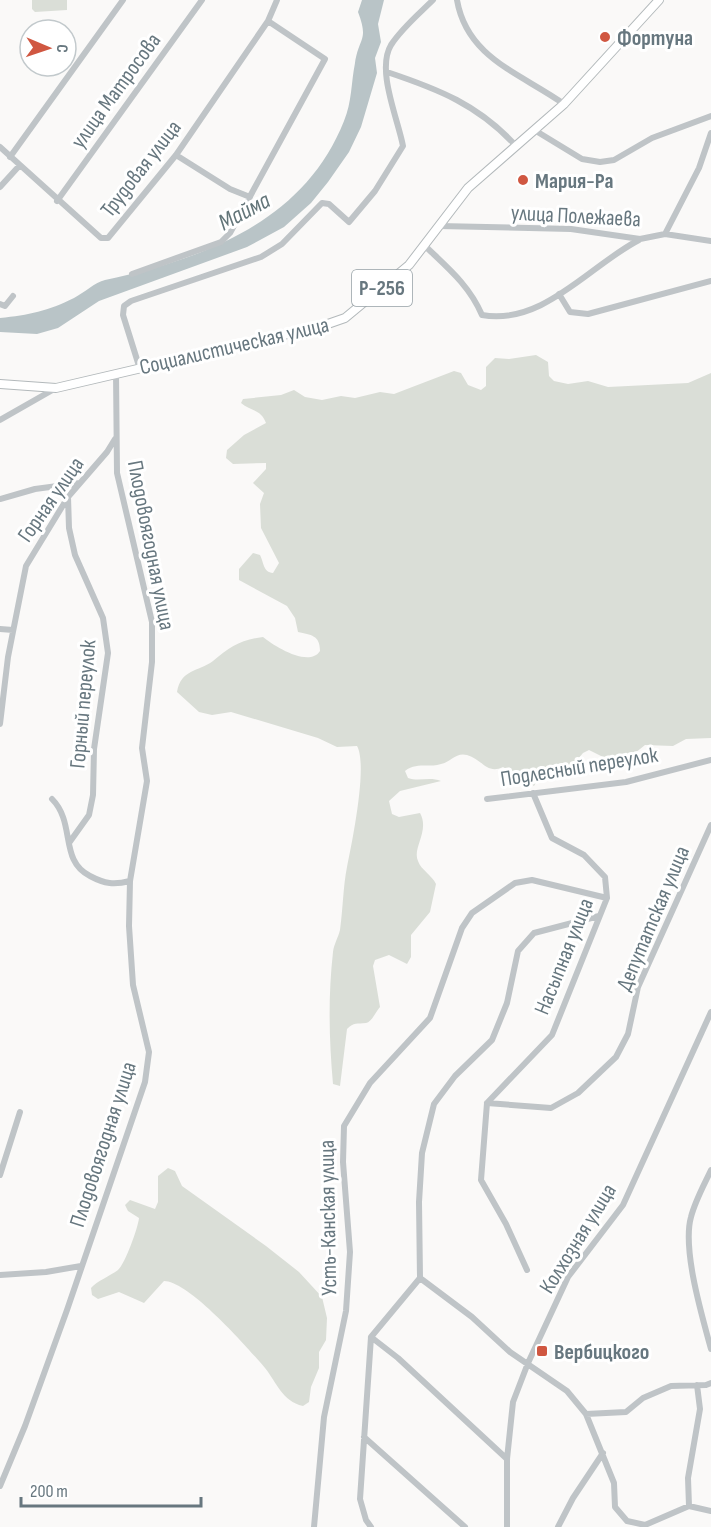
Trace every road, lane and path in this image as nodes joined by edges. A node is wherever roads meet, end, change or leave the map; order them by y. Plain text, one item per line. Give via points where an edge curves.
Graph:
1 (123, 0) edge
2 (202, 0) edge
3 (277, 0) edge
4 (433, 0) edge
5 (458, 0) edge
6 (659, 0) edge
7 (268, 21) junction
8 (387, 72) junction
9 (564, 104) junction
10 (711, 116) edge
11 (536, 131) junction
12 (711, 133) edge
13 (516, 146) junction
14 (0, 147) edge
15 (176, 155) junction
16 (10, 157) junction
17 (20, 165) junction
18 (0, 187) edge
19 (250, 197) junction
20 (57, 201) junction
21 (439, 226) junction
22 (664, 234) junction
23 (616, 235) junction
24 (640, 239) junction
25 (711, 241) edge
26 (425, 246) junction
27 (620, 250) junction
28 (132, 274) dead end
29 (711, 281) edge
30 (560, 294) junction
31 (13, 296) dead end
32 (0, 304) edge
33 (140, 366) junction
34 (116, 373) junction
35 (0, 384) edge
36 (56, 388) junction
37 (0, 420) edge
38 (115, 439) junction
39 (80, 483) junction
40 (68, 497) junction
41 (0, 500) edge
42 (0, 629) edge
43 (13, 630) junction
44 (0, 724) edge
45 (711, 760) edge
46 (533, 793) junction
47 (52, 799) dead end
48 (487, 799) dead end
49 (711, 825) edge
50 (69, 843) junction
51 (130, 881) junction
52 (607, 898) junction
53 (599, 916) junction
54 (711, 1012) edge
55 (487, 1103) junction
56 (20, 1112) dead end
57 (711, 1170) edge
58 (0, 1175) edge
59 (81, 1266) junction
60 (527, 1270) dead end
61 (0, 1275) edge
62 (420, 1278) junction
63 (370, 1337) junction
64 (711, 1349) edge
65 (528, 1363) junction
66 (711, 1383) edge
67 (696, 1385) junction
68 (586, 1414) junction
69 (364, 1437) junction
70 (603, 1453) junction
71 (507, 1459) junction
72 (0, 1486) edge
73 (689, 1506) junction
74 (711, 1511) edge
75 (314, 1527) edge
76 (372, 1527) edge
77 (465, 1527) edge
78 (507, 1527) edge
79 (558, 1527) edge

1 - 16 street
2 - 20 street, улица Матросова
3 - 7 street, Трудовая улица
4 - 8 street via 392,45 387,54
5 - 9 street via 461,20 480,49
6 - 9 main road, Социалистическая улица / Р-256
7 - 15 street, Трудовая улица
7 - 19 street via 325,59
8 - 13 street via 430,87 481,113
8 - 33 street via 393,114 403,146 375,191 349,222 329,204 321,203 282,244 261,257 124,306 123,315
9 - 11 main road, Социалистическая улица / Р-256
10 - 11 street via 652,138 614,160 600,162 582,159
11 - 13 main road, Социалистическая улица / Р-256
12 - 22 street via 699,168
13 - 21 main road, Социалистическая улица / Р-256 via 478,178
14 - 16 street, Трудовая улица
15 - 19 street
15 - 20 street, Трудовая улица via 108,238 101,238
16 - 17 street, Трудовая улица
17 - 18 street
17 - 20 street, Трудовая улица
19 - 28 street via 221,242
21 - 23 street, улица Полежаева
21 - 26 main road, Социалистическая улица / Р-256
22 - 24 street, улица Полежаева
22 - 25 street, улица Полежаева
23 - 24 street, улица Полежаева
23 - 27 street
24 - 27 street
26 - 30 street via 459,277 482,315 535,309
26 - 33 main road, Социалистическая улица / Р-256 via 410,265 345,318
27 - 30 street
29 - 30 street via 588,314 570,312
31 - 32 street via 6,306
33 - 34 main road, Социалистическая улица / Р-256
34 - 36 main road, Социалистическая улица / Р-256
34 - 38 street, Плодовоягодная улица
35 - 36 main road, Социалистическая улица / Р-256
36 - 37 street
38 - 39 street, Горная улица
38 - 51 street, Плодовоягодная улица via 117,473 152,622 152,662 142,748 147,781
39 - 40 street, Горная улица
39 - 41 street via 35,489
40 - 43 street, Горная улица via 26,566
40 - 50 street, Горный переулок via 75,555 103,618 108,653 94,749 93,795 88,815
42 - 43 street
43 - 44 street, Горная улица
45 - 46 street, Подлесный переулок via 626,782
46 - 48 street, Подлесный переулок
46 - 52 street, Насыпная улица via 552,838 584,855 605,877
47 - 50 street via 65,818
49 - 55 street, Депутатская улица via 638,987 628,1034 615,1058 578,1093 551,1108
50 - 51 street via 74,863 81,872 108,885
51 - 59 street, Плодовоягодная улица via 133,985 149,1064
52 - 53 street, Насыпная улица
52 - 75 street, Усть-Канская улица via 532,880 515,883 472,913 462,928 430,1018 370,1083 344,1126 350,1252 346,1311 324,1417
53 - 55 street, Насыпная улица via 552,1035
53 - 62 street via 534,933 518,951 507,1003 492,1040 455,1076 434,1104 422,1153
54 - 65 street, Колхозная улица via 623,1205 568,1277
55 - 60 street via 481,1180
56 - 58 street
57 - 64 street via 690,1218 698,1300
59 - 61 street
59 - 72 street, Плодовоягодная улица
62 - 63 street
62 - 65 street
63 - 69 street
63 - 71 street
65 - 68 street via 567,1391
65 - 71 street, Колхозная улица via 513,1402
66 - 67 street
67 - 68 street via 657,1390 626,1413
67 - 73 street via 700,1409 688,1478
68 - 70 street
69 - 76 street via 360,1499
69 - 77 street
70 - 73 street via 614,1483 615,1507 627,1521 645,1525
70 - 79 street
71 - 78 street, Колхозная улица
73 - 74 street

